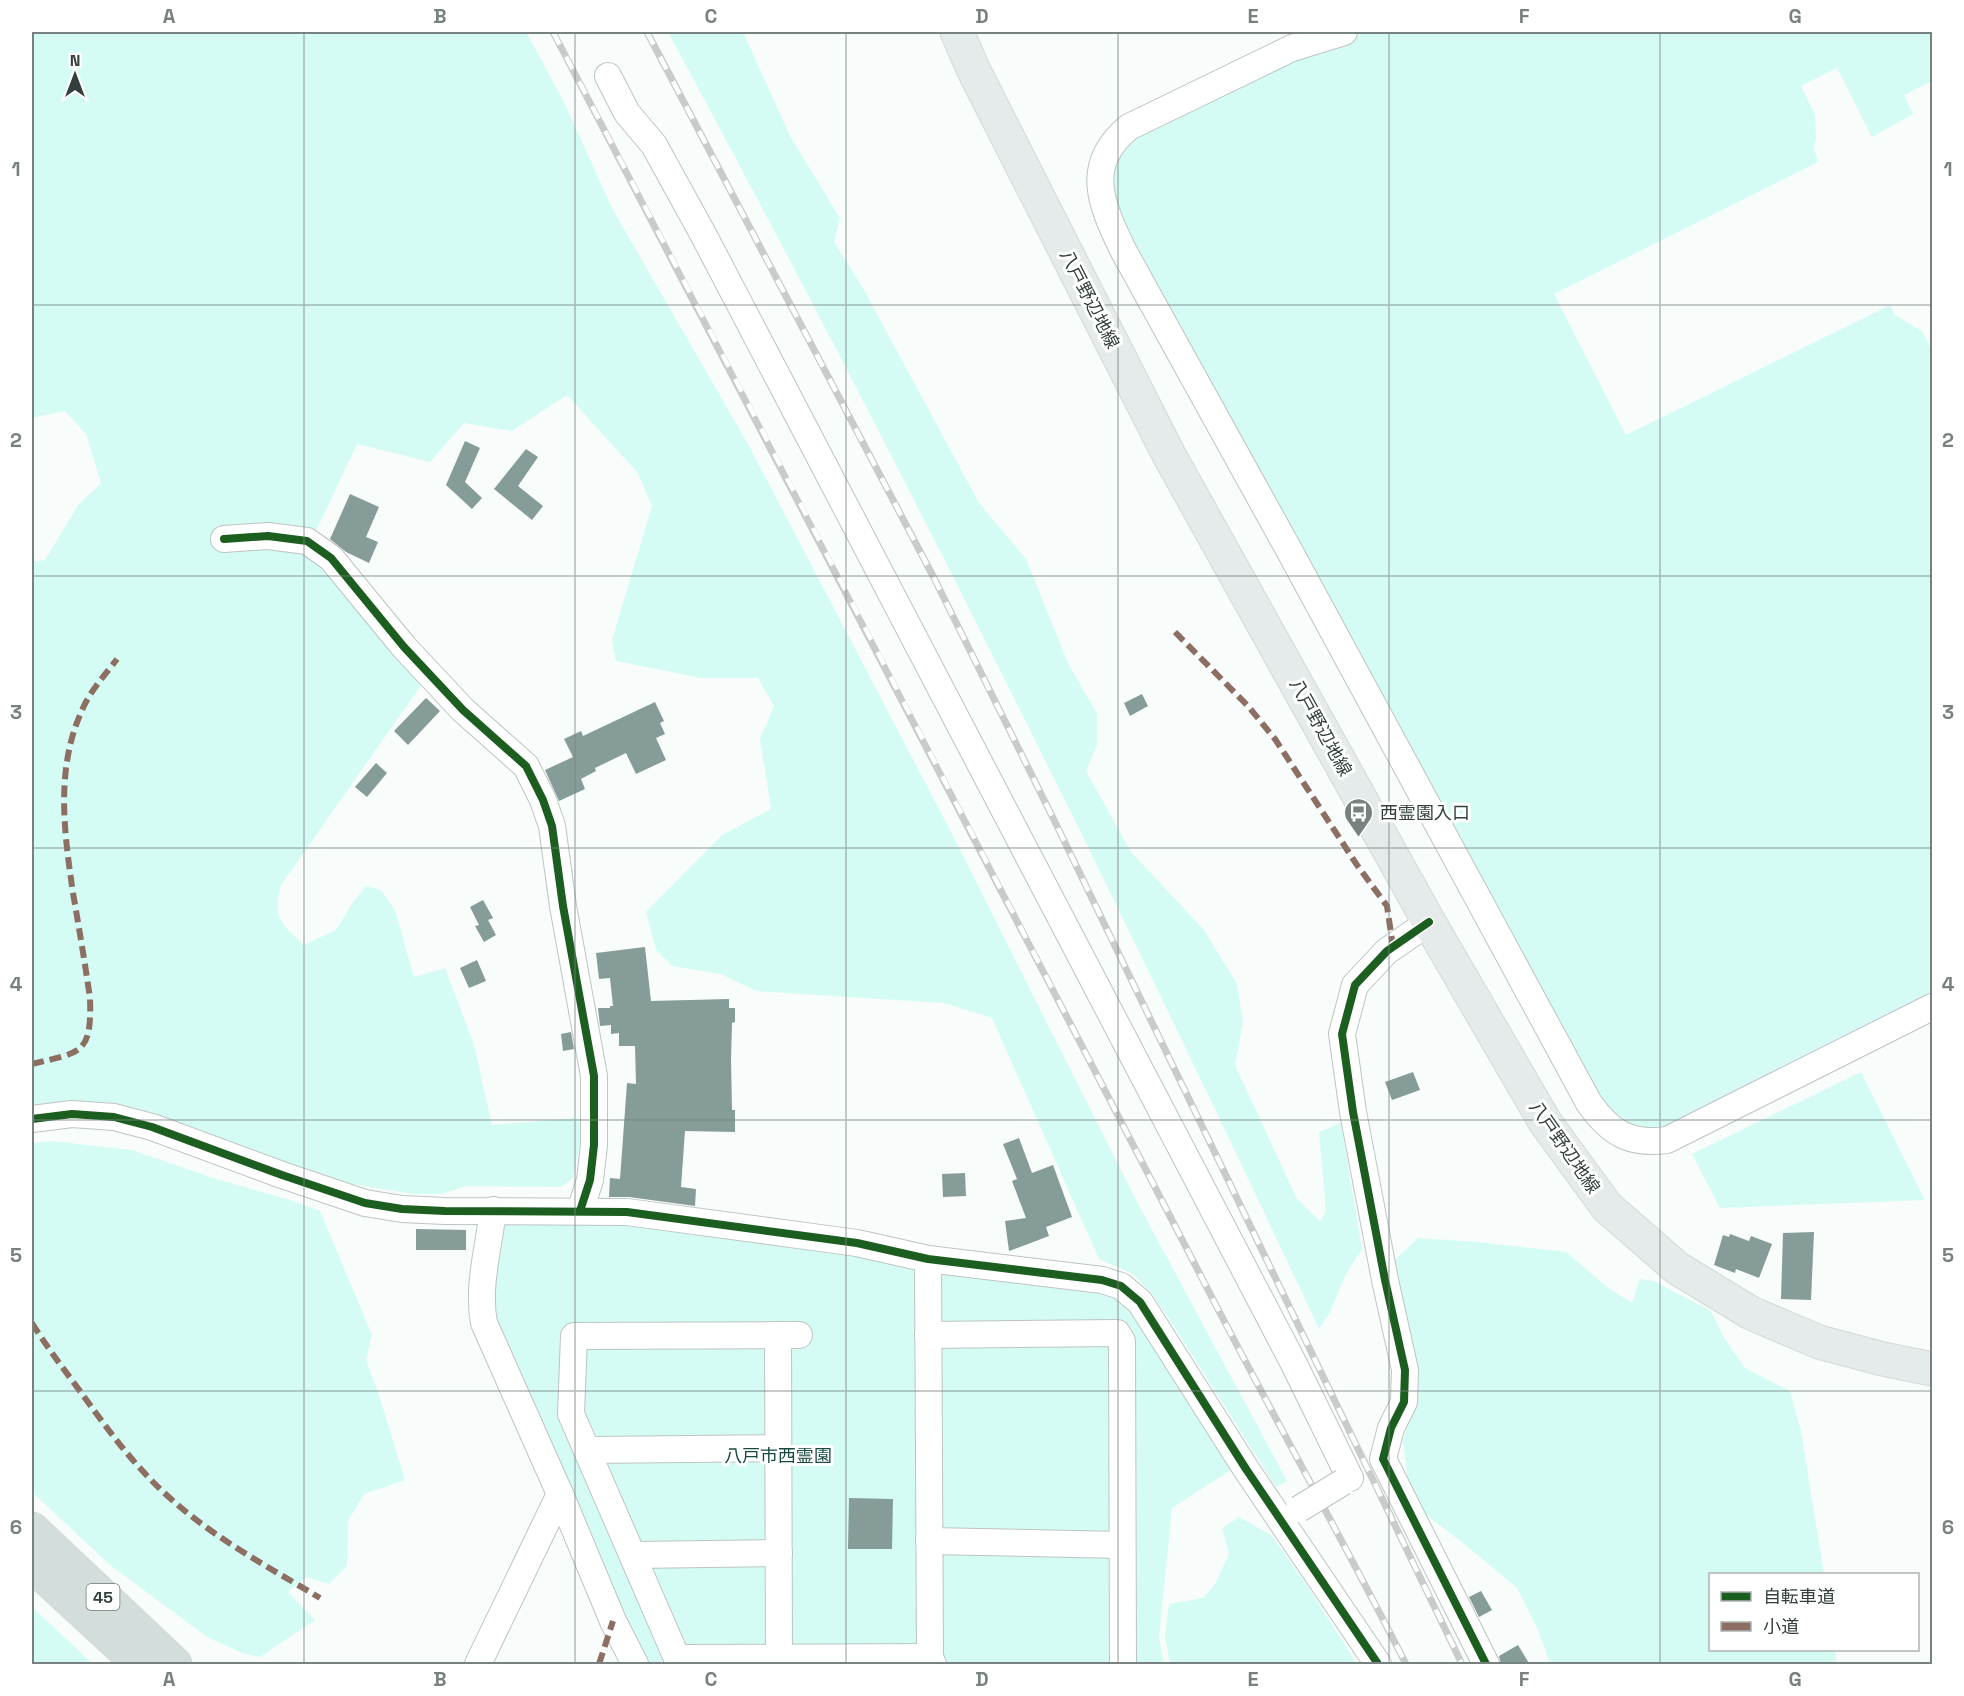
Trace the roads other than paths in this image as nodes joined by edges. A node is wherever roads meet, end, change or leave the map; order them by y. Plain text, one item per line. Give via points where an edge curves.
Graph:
1 (957, 32) edge
2 (1344, 32) edge
3 (608, 76) dead end
4 (224, 539) dead end
5 (1429, 922) junction
6 (1932, 1007) edge
7 (32, 1119) edge
8 (493, 1210) junction
9 (580, 1211) junction
10 (928, 1259) junction
11 (928, 1335) junction
12 (1932, 1369) edge
13 (778, 1448) junction
14 (588, 1450) junction
15 (1383, 1459) junction
16 (1347, 1480) junction
17 (560, 1494) junction
18 (1290, 1515) junction
19 (32, 1529) edge
20 (929, 1541) junction
21 (1122, 1545) junction
22 (778, 1553) junction
23 (634, 1555) junction
24 (32, 1565) edge
25 (779, 1661) edge
26 (931, 1661) edge
27 (139, 1665) edge
28 (174, 1665) edge
29 (478, 1665) edge
30 (635, 1665) edge
31 (1123, 1665) edge
32 (1378, 1665) edge
33 (1486, 1665) edge

1 - 5 main road, 八戸野辺地線 via 1169,456
2 - 6 street via 1292,48 1130,127 1115,138 1106,156 1100,178 1101,195 1123,250 1589,1103 1618,1134 1634,1140 1667,1140
3 - 16 street via 627,113 654,145 703,234 1294,1364
4 - 9 street via 268,536 307,541 331,558 404,647 463,710 526,766 552,826 594,1076 594,1145 590,1180
5 - 12 main road, 八戸野辺地線 via 1545,1122 1607,1207 1677,1268 1751,1312 1819,1342
5 - 15 street via 1387,951 1355,985 1342,1034 1353,1112 1405,1370 1404,1402 1391,1428
7 - 8 street via 72,1114 114,1117 365,1203 402,1209
8 - 9 street
8 - 17 street via 481,1292 484,1323
9 - 10 street via 627,1212 857,1243
10 - 11 street
10 - 18 street via 1070,1275 1121,1286 1140,1302 1246,1469
11 - 20 street
11 - 21 street via 1117,1333 1122,1341
13 - 14 street
13 - 14 street via 789,1335 574,1336 571,1413
13 - 22 street
14 - 23 street
15 - 16 street
15 - 33 street
16 - 18 street, bridge
17 - 29 street
17 - 30 street
18 - 32 street
19 - 28 highway, 45
20 - 21 street
20 - 26 street
21 - 31 street
22 - 23 street
22 - 25 street
23 - 25 street via 676,1656
24 - 27 highway, 45
25 - 26 street

